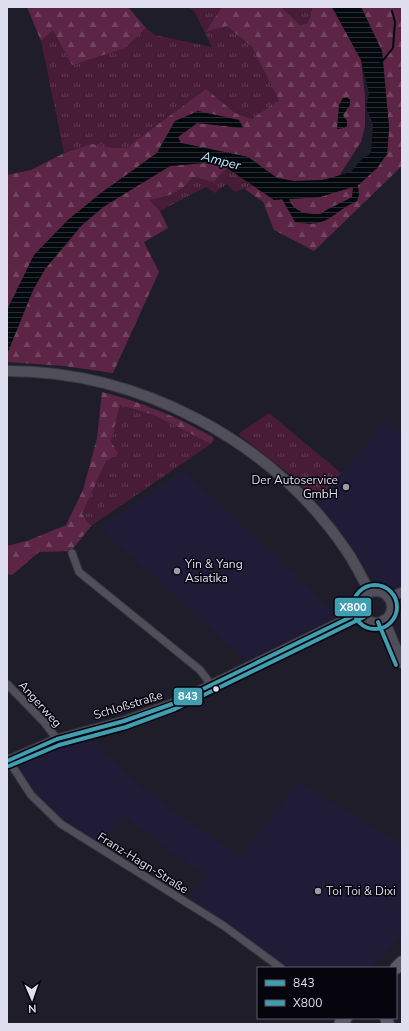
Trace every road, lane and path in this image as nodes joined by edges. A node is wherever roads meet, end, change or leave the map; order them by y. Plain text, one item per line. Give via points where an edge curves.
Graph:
1 (8, 371) edge
2 (72, 553) dead end
3 (370, 592) junction
4 (402, 592) edge
5 (389, 598) junction
6 (361, 612) junction
7 (384, 620) junction
8 (402, 663) edge
9 (7, 684) edge
10 (212, 686) junction
11 (57, 739) junction
12 (8, 761) edge
13 (280, 967) edge

1 - 3 main road via 80,376 123,388 170,405 219,430 286,481 320,517 346,550
2 - 10 street via 79,572 200,670
3 - 5 main road via 381,592
3 - 6 main road via 360,602
4 - 5 street
5 - 7 main road via 391,608
6 - 7 main road via 370,622
6 - 10 street, Schloßstraße
7 - 8 main road
9 - 11 street, Angerweg
10 - 11 street, Schloßstraße via 127,720
11 - 12 street, Schloßstraße
12 - 13 street, Franz-Hagn-Straße via 31,795 61,824 224,926

